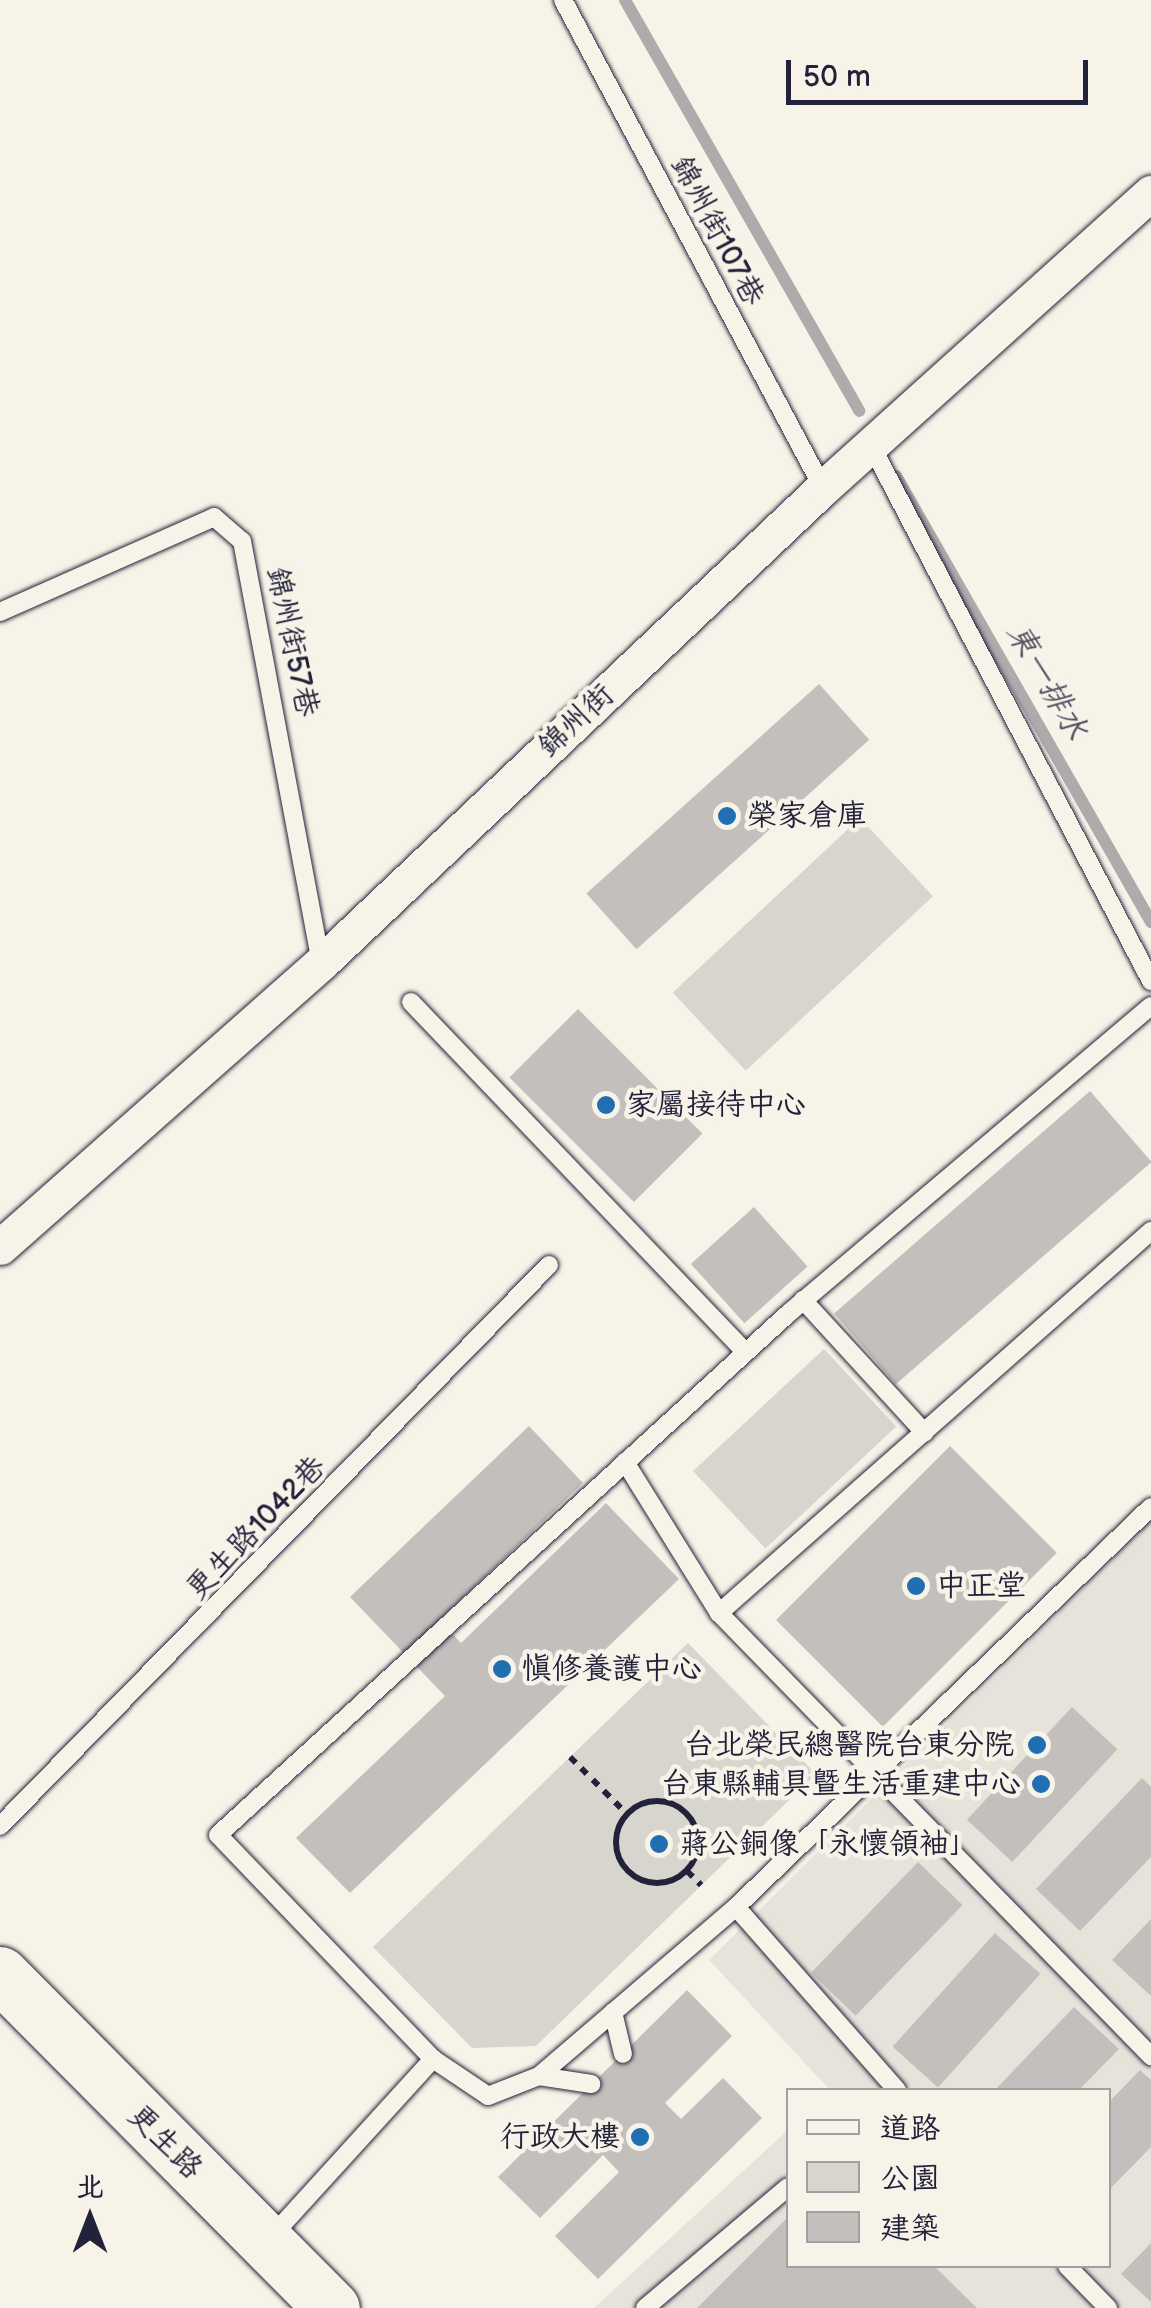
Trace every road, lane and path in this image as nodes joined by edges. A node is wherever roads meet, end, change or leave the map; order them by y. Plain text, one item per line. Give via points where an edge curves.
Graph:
1 (563, 0) edge
2 (1151, 193) edge
3 (871, 445) junction
4 (822, 488) junction
5 (0, 612) edge
6 (320, 963) junction
7 (1151, 981) edge
8 (411, 1002) dead end
9 (1151, 1006) edge
10 (1151, 1231) edge
11 (0, 1246) edge
12 (548, 1265) dead end
13 (775, 1296) dead end
14 (796, 1306) junction
15 (746, 1352) junction
16 (925, 1433) junction
17 (625, 1462) junction
18 (1151, 1507) edge
19 (720, 1612) junction
20 (570, 1756) dead end
21 (872, 1773) junction
22 (627, 1814) junction
23 (0, 1826) edge
24 (687, 1871) junction
25 (702, 1885) dead end
26 (736, 1906) junction
27 (0, 1974) edge
28 (613, 2012) junction
29 (622, 2054) dead end
30 (1151, 2056) edge
31 (433, 2059) junction
32 (539, 2076) junction
33 (592, 2084) dead end
34 (894, 2088) edge
35 (786, 2189) edge
36 (266, 2242) junction
37 (1069, 2268) edge
38 (332, 2308) edge
39 (644, 2308) edge
40 (1108, 2308) edge

1 - 4 lane, 錦州街107巷
2 - 3 street, 錦州街
3 - 4 street, 錦州街
3 - 7 lane
4 - 6 street, 錦州街
5 - 6 lane, 錦州街57巷 via 214,517 242,541 295,789
6 - 11 street, 錦州街
8 - 15 lane
9 - 14 lane
10 - 16 lane
12 - 23 lane, 更生路1042巷
13 - 14 lane
14 - 15 lane
14 - 16 lane
15 - 17 lane
16 - 19 lane
17 - 19 lane
17 - 31 lane via 218,1835
18 - 21 lane
19 - 21 lane
20 - 22 path
21 - 26 lane
21 - 30 lane
22 - 24 path via 617,1854 634,1876 661,1883
22 - 24 path via 663,1801 686,1812 698,1835
24 - 25 path
26 - 28 lane
26 - 34 lane
27 - 36 main road, 更生路
28 - 29 lane
28 - 32 lane
31 - 32 lane via 488,2096
31 - 36 lane
32 - 33 lane
35 - 39 lane
36 - 38 main road, 更生路
37 - 40 lane

